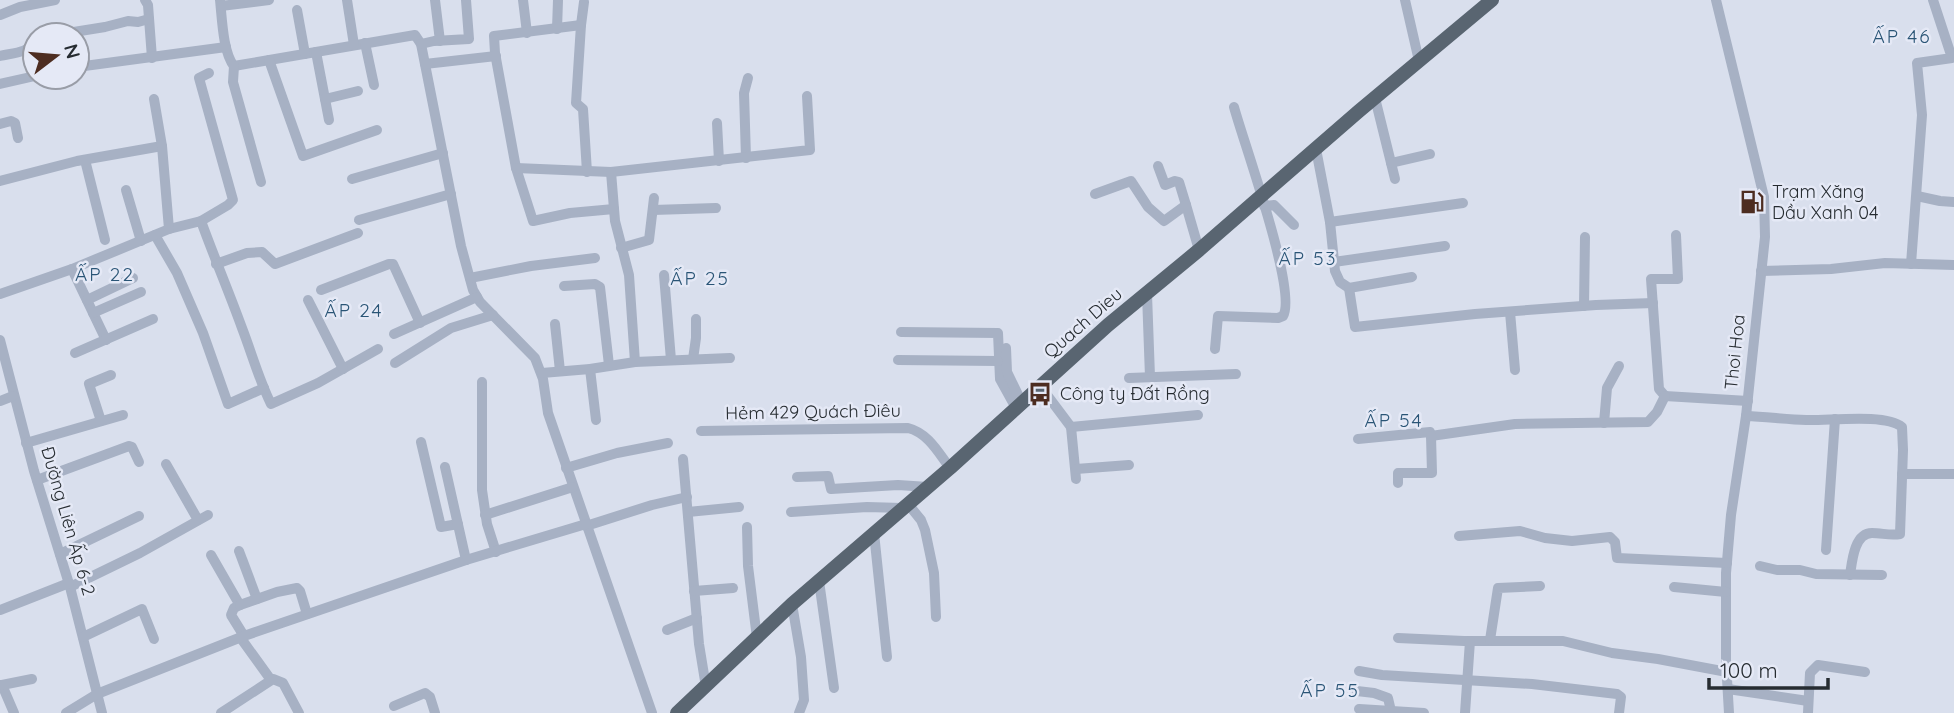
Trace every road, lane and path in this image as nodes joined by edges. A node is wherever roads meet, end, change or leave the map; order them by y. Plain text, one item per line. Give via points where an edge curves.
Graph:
1 (55, 0) edge
2 (145, 0) edge
3 (269, 0) edge
4 (347, 0) edge
5 (435, 0) edge
6 (466, 0) edge
7 (523, 0) edge
8 (558, 0) edge
9 (1405, 0) edge
10 (1492, 0) edge
11 (1716, 0) edge
12 (1933, 0) edge
13 (584, 2) dead end
14 (221, 3) edge
15 (298, 10) dead end
16 (0, 15) edge
17 (149, 19) junction
18 (581, 25) junction
19 (91, 29) edge
20 (557, 29) junction
21 (527, 33) junction
22 (440, 41) junction
23 (359, 44) junction
24 (421, 44) junction
25 (226, 47) junction
26 (21, 51) edge
27 (310, 53) junction
28 (0, 56) edge
29 (496, 56) junction
30 (152, 58) junction
31 (269, 60) junction
32 (1419, 61) junction
33 (425, 64) junction
34 (91, 65) edge
35 (234, 66) junction
36 (209, 73) dead end
37 (748, 78) dead end
38 (21, 79) edge
39 (0, 84) edge
40 (374, 85) dead end
41 (358, 91) dead end
42 (807, 96) dead end
43 (1375, 98) junction
44 (153, 99) dead end
45 (325, 99) junction
46 (1234, 107) dead end
47 (329, 120) dead end
48 (717, 123) dead end
49 (0, 124) edge
50 (377, 130) dead end
51 (18, 138) dead end
52 (162, 146) junction
53 (1316, 149) junction
54 (443, 153) junction
55 (1430, 154) dead end
56 (746, 158) junction
57 (85, 160) junction
58 (719, 161) junction
59 (1391, 163) junction
60 (1158, 166) dead end
61 (516, 168) junction
62 (587, 172) junction
63 (611, 172) junction
64 (352, 179) dead end
65 (1395, 179) dead end
66 (0, 181) edge
67 (261, 182) dead end
68 (126, 190) dead end
69 (451, 194) junction
70 (1095, 194) dead end
71 (1917, 196) junction
72 (1263, 201) junction
73 (1954, 202) edge
74 (1463, 203) dead end
75 (1186, 205) junction
76 (716, 208) dead end
77 (614, 209) junction
78 (359, 220) dead end
79 (201, 221) junction
80 (1330, 222) junction
81 (1294, 225) dead end
82 (169, 229) junction
83 (358, 233) dead end
84 (155, 235) junction
85 (1676, 235) dead end
86 (1585, 237) dead end
87 (105, 240) dead end
88 (141, 241) junction
89 (1445, 246) dead end
90 (621, 248) junction
91 (1199, 250) junction
92 (595, 258) dead end
93 (1334, 262) junction
94 (216, 264) junction
95 (1911, 264) junction
96 (1954, 265) edge
97 (72, 269) junction
98 (1761, 271) junction
99 (664, 275) dead end
100 (1412, 277) dead end
101 (133, 278) dead end
102 (470, 278) junction
103 (564, 286) dead end
104 (1349, 288) junction
105 (321, 290) dead end
106 (141, 292) dead end
107 (0, 294) edge
108 (1147, 294) junction
109 (477, 297) junction
110 (87, 300) junction
111 (308, 300) dead end
112 (1653, 303) junction
113 (1584, 306) junction
114 (1510, 312) junction
115 (93, 313) junction
116 (493, 315) junction
117 (153, 318) dead end
118 (696, 319) dead end
119 (420, 323) junction
120 (555, 324) dead end
121 (901, 332) dead end
122 (394, 334) dead end
123 (0, 340) edge
124 (106, 340) junction
125 (1006, 348) dead end
126 (378, 349) dead end
127 (1215, 349) dead end
128 (75, 353) dead end
129 (730, 358) dead end
130 (693, 359) junction
131 (671, 360) junction
132 (898, 360) dead end
133 (999, 361) junction
134 (635, 362) junction
135 (396, 363) dead end
136 (609, 365) junction
137 (1619, 366) dead end
138 (343, 369) junction
139 (590, 369) junction
140 (1515, 370) dead end
141 (560, 371) junction
142 (542, 373) junction
143 (1237, 373) dead end
144 (111, 375) dead end
145 (1150, 377) junction
146 (1129, 378) dead end
147 (482, 382) dead end
148 (1041, 387) junction
149 (264, 388) junction
150 (13, 396) junction
151 (1665, 396) junction
152 (0, 401) edge
153 (1748, 401) junction
154 (1019, 405) junction
155 (123, 415) dead end
156 (1198, 415) dead end
157 (1746, 416) junction
158 (1835, 419) junction
159 (596, 420) dead end
160 (101, 421) junction
161 (1605, 423) junction
162 (1071, 427) junction
163 (702, 431) dead end
164 (1431, 436) junction
165 (1358, 439) dead end
166 (421, 442) dead end
167 (26, 443) junction
168 (668, 443) dead end
169 (683, 458) dead end
170 (139, 461) dead end
171 (166, 464) dead end
172 (1129, 465) dead end
173 (445, 467) dead end
174 (566, 468) junction
175 (950, 468) junction
176 (1902, 474) junction
177 (1954, 474) edge
178 (797, 477) dead end
179 (37, 480) junction
180 (1398, 483) dead end
181 (573, 487) junction
182 (928, 487) junction
183 (687, 497) junction
184 (905, 506) junction
185 (739, 507) dead end
186 (688, 512) junction
187 (791, 512) dead end
188 (485, 515) junction
189 (139, 516) dead end
190 (458, 524) junction
191 (586, 525) junction
192 (747, 527) dead end
193 (874, 533) junction
194 (1459, 536) dead end
195 (1826, 550) dead end
196 (239, 551) dead end
197 (496, 552) junction
198 (60, 554) junction
199 (211, 555) dead end
200 (466, 560) junction
201 (1727, 564) junction
202 (1760, 566) dead end
203 (1850, 575) junction
204 (1882, 575) dead end
205 (819, 581) junction
206 (70, 585) junction
207 (1540, 586) dead end
208 (1674, 587) dead end
209 (733, 588) dead end
210 (694, 591) junction
211 (1726, 592) junction
212 (257, 599) junction
213 (792, 604) junction
214 (240, 606) junction
215 (0, 610) edge
216 (307, 614) junction
217 (936, 617) dead end
218 (697, 618) junction
219 (667, 630) dead end
220 (83, 637) junction
221 (242, 637) junction
222 (757, 638) junction
223 (1398, 638) dead end
224 (154, 639) dead end
225 (1470, 640) junction
226 (1490, 640) junction
227 (887, 657) dead end
228 (1359, 671) dead end
229 (1727, 672) junction
230 (1865, 672) dead end
231 (33, 679) dead end
232 (1467, 679) junction
233 (271, 680) junction
234 (1, 685) edge
235 (706, 687) junction
236 (834, 688) dead end
237 (1728, 689) junction
238 (1357, 691) dead end
239 (97, 694) junction
240 (394, 706) dead end
241 (1808, 707) edge
242 (233, 709) edge
243 (1359, 709) dead end
244 (1391, 711) junction
245 (14, 713) edge
246 (66, 713) edge
247 (102, 713) edge
248 (221, 713) edge
249 (299, 713) edge
250 (435, 713) edge
251 (652, 713) edge
252 (677, 713) edge
253 (799, 713) edge
254 (1424, 713) edge
255 (1465, 713) edge
256 (1619, 713) edge
257 (1729, 713) edge

1 - 16 street
2 - 17 street
3 - 14 street
4 - 23 street
5 - 22 street
6 - 22 street via 469,39
7 - 21 street
8 - 20 street
9 - 32 street
10 - 32 main road, Quach Dieu
11 - 98 street, Thoi Hoa via 1765,197
12 - 71 street via 1952,58 1917,63 1922,115
13 - 18 street
14 - 25 street
15 - 27 street
17 - 19 street
17 - 30 street
18 - 20 street
18 - 62 street via 576,103 583,109
20 - 21 street
21 - 29 street via 494,36
22 - 24 street
23 - 24 street via 415,35
23 - 27 street
23 - 40 street
24 - 33 street
25 - 30 street
25 - 35 street
26 - 28 street
27 - 31 street
27 - 45 street
29 - 33 street
29 - 61 street
30 - 34 street
31 - 35 street
31 - 50 street via 303,156
32 - 43 main road, Quach Dieu
33 - 54 street
35 - 67 street via 233,82
36 - 79 street via 199,78 233,200
37 - 56 street via 744,93
38 - 39 street
41 - 45 street
42 - 56 street via 810,150
43 - 53 main road, Quach Dieu
43 - 59 street
44 - 52 street
45 - 47 street
46 - 72 street
48 - 58 street
49 - 51 street via 15,123
52 - 57 street
52 - 82 street
53 - 72 main road, Quach Dieu
53 - 80 street
54 - 64 street
54 - 69 street
55 - 59 street
56 - 58 street
57 - 66 street
57 - 87 street
58 - 63 street
59 - 65 street
60 - 75 street via 1166,185 1178,182
61 - 62 street
61 - 77 street via 533,221
62 - 63 street
63 - 77 street
68 - 88 street
69 - 78 street
69 - 102 street
70 - 75 street via 1131,181 1164,222
71 - 73 street
71 - 95 street
72 - 81 street via 1274,205
72 - 91 main road, Quach Dieu
72 - 127 street via 1286,286 1286,311 1278,318 1218,317
74 - 80 street
75 - 91 street
76 - 90 street via 653,204 649,240
77 - 90 street
79 - 82 street
79 - 94 street
80 - 93 street
82 - 84 street
83 - 94 street via 275,264 262,252
84 - 88 street
84 - 149 street via 177,272 228,404
85 - 112 street via 1678,279 1651,279
86 - 113 street
88 - 97 street
89 - 93 street
90 - 134 street via 629,275
91 - 108 main road, Quach Dieu
92 - 102 street
93 - 104 street via 1340,282
94 - 149 street
95 - 96 street
95 - 98 street
97 - 107 street
97 - 110 street
98 - 153 street, Thoi Hoa
99 - 131 street
100 - 104 street
101 - 110 street
102 - 109 street
103 - 136 street via 600,286
104 - 114 street via 1355,327
105 - 119 street via 392,264
106 - 115 street
108 - 145 street
108 - 148 main road, Quach Dieu
109 - 116 street
109 - 119 street
110 - 115 street
111 - 138 street
112 - 113 street
112 - 151 street via 1659,389
113 - 114 street
114 - 140 street
115 - 124 street
116 - 135 street via 451,328
116 - 142 street via 535,358
117 - 124 street
118 - 130 street
119 - 122 street
120 - 141 street
121 - 133 street via 998,333
123 - 150 street, Đường Liên Ấp 6-2
124 - 128 street
125 - 154 street via 1007,372
126 - 138 street
129 - 130 street
130 - 131 street
131 - 134 street
132 - 133 street
133 - 154 street via 1000,379
134 - 136 street
136 - 139 street
137 - 161 street via 1607,388
138 - 149 street via 272,404
139 - 141 street
139 - 159 street
141 - 142 street
142 - 174 street via 548,413
143 - 145 street
144 - 160 street via 88,384
145 - 146 street
147 - 188 street
148 - 154 main road, Quach Dieu
148 - 162 street
150 - 152 street
150 - 167 street, Đường Liên Ấp 6-2
151 - 153 street
151 - 161 street via 1648,422
153 - 157 street, Thoi Hoa
154 - 175 main road, Quach Dieu
155 - 160 street
156 - 162 street
157 - 158 street
157 - 201 street, Thoi Hoa
158 - 176 street via 1880,419 1899,424 1903,429
158 - 195 street
160 - 167 street
161 - 164 street via 1515,424
162 - 172 street via 1076,474
163 - 175 street, Hẻm 429 Quách Điêu via 908,428 924,435
164 - 165 street via 1430,432
164 - 180 street via 1432,473 1398,473
166 - 190 street via 441,527
167 - 179 street, Đường Liên Ấp 6-2
168 - 174 street
169 - 183 street
170 - 179 street via 129,446
171 - 206 street via 203,518
173 - 190 street
174 - 181 street
175 - 182 main road, Quach Dieu
176 - 177 street
176 - 203 street via 1900,534 1863,536
178 - 182 street via 828,475 831,489
179 - 198 street, Đường Liên Ấp 6-2
181 - 188 street
181 - 191 street
182 - 184 main road, Quach Dieu
183 - 186 street
183 - 191 street
184 - 187 street
184 - 193 main road, Quach Dieu
184 - 217 street via 919,517 925,530 934,573
185 - 186 street
186 - 210 street
188 - 197 street
189 - 198 street
190 - 200 street
191 - 197 street
191 - 251 street
192 - 222 street
193 - 205 main road, Quach Dieu
193 - 227 street
194 - 201 street via 1520,531 1572,541 1610,537 1617,558
196 - 212 street
197 - 200 street
198 - 206 street, Đường Liên Ấp 6-2
199 - 214 street
200 - 216 street
201 - 211 street, Thoi Hoa
202 - 203 street
203 - 204 street
205 - 213 main road, Quach Dieu
205 - 236 street
206 - 215 street
206 - 220 street, Đường Liên Ấp 6-2
207 - 226 street via 1498,588
208 - 211 street
209 - 210 street
210 - 218 street
211 - 229 street, Thoi Hoa
212 - 214 street
212 - 216 street via 296,588
213 - 222 main road, Quach Dieu
213 - 253 street via 804,700
214 - 221 street via 231,616
216 - 221 street
218 - 219 street
218 - 235 street
220 - 224 street via 142,609
220 - 239 street, Đường Liên Ấp 6-2
221 - 233 street
221 - 239 street
222 - 235 main road, Quach Dieu
223 - 225 street
225 - 226 street
225 - 232 street
226 - 229 street via 1563,641
228 - 232 street
229 - 237 street, Thoi Hoa
230 - 241 street via 1818,665 1811,673
231 - 234 street
232 - 255 street
232 - 256 street via 1617,694
233 - 242 street
233 - 249 street via 283,682
234 - 245 street
235 - 252 main road, Quach Dieu
237 - 241 street
237 - 257 street, Thoi Hoa
238 - 244 street via 1388,698
239 - 246 street
239 - 247 street, Đường Liên Ấp 6-2
240 - 250 street via 425,693
242 - 248 street
243 - 244 street
244 - 254 street

